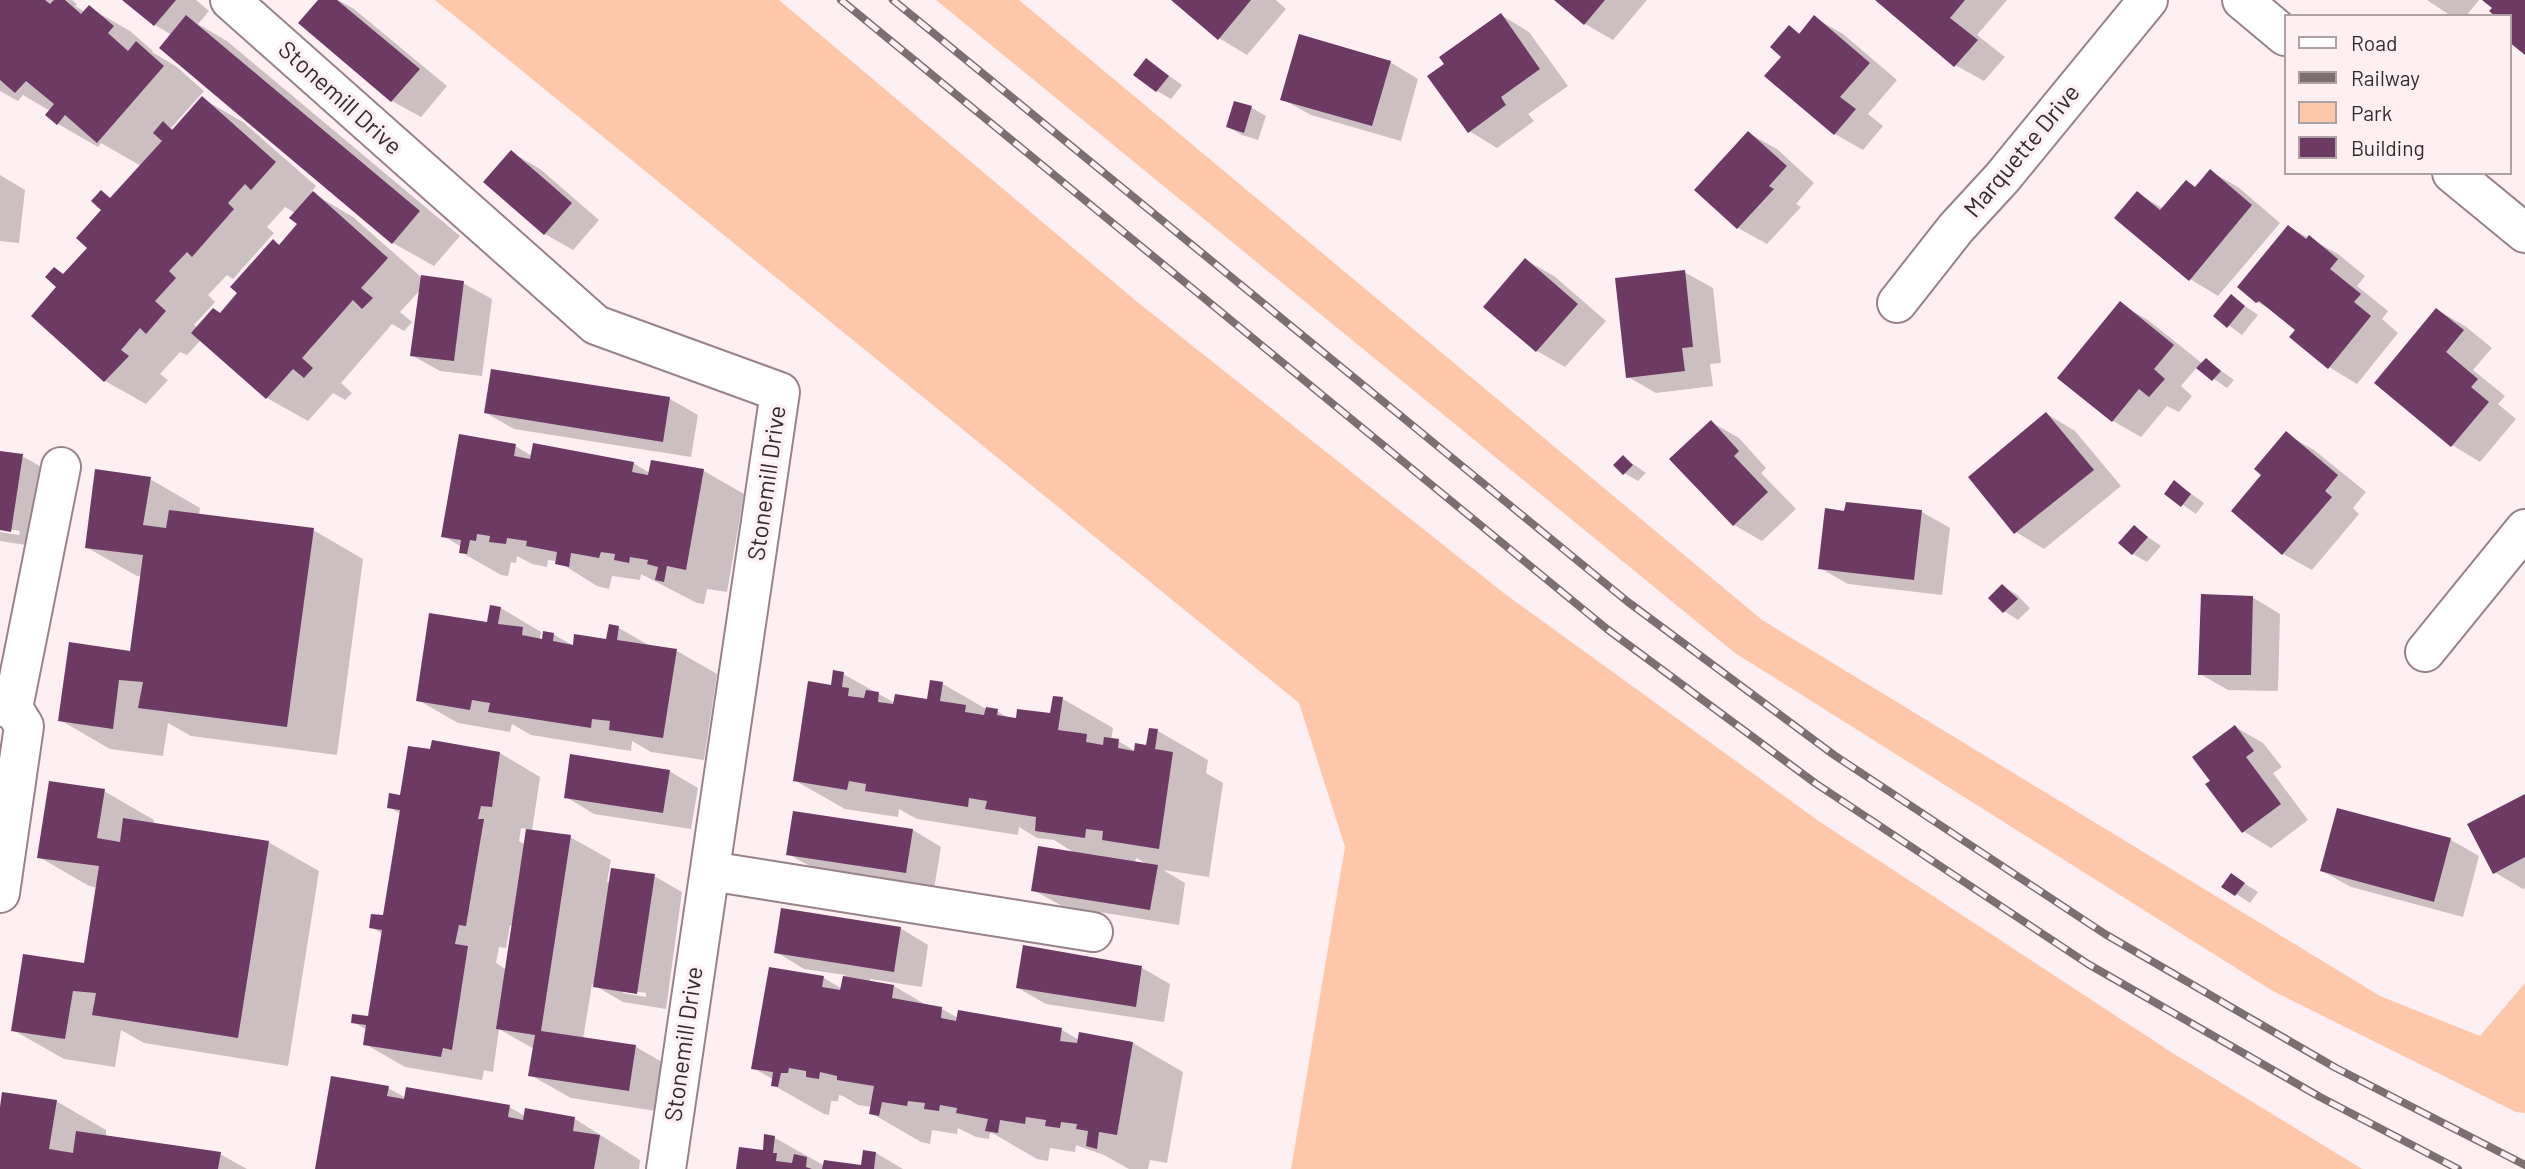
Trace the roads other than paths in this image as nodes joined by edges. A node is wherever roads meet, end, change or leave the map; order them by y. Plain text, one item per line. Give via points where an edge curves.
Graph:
1 (230, 0) edge
2 (2148, 0) edge
3 (2242, 0) edge
4 (2284, 35) edge
5 (2454, 175) edge
6 (2525, 233) edge
7 (1897, 303) dead end
8 (61, 467) dead end
9 (2525, 529) edge
10 (2425, 652) dead end
11 (6, 707) edge
12 (710, 871) junction
13 (0, 893) edge
14 (1093, 932) dead end
15 (666, 1169) edge

1 - 12 street, Stonemill Drive via 596,325 780,392
2 - 7 street, Marquette Drive
3 - 4 street
5 - 6 street
8 - 11 street
9 - 10 street
11 - 13 street via 24,726
12 - 14 street
12 - 15 street, Stonemill Drive

